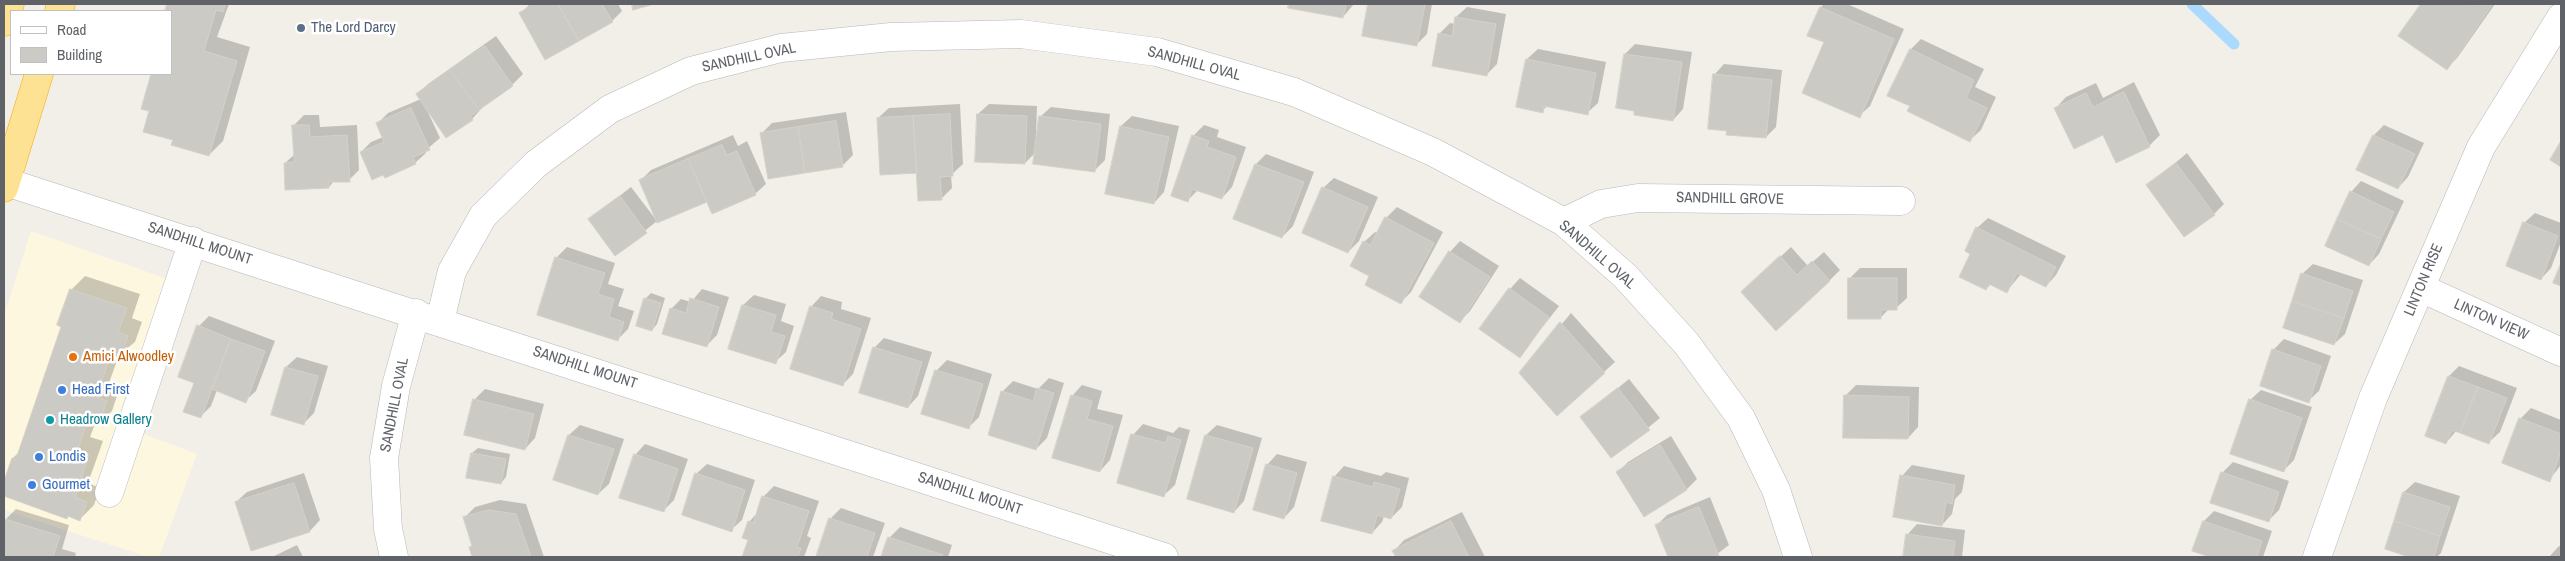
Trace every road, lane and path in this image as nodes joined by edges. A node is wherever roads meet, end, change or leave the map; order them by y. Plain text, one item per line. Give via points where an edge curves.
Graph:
1 (10, 4) edge
2 (2561, 17) edge
3 (4, 22) edge
4 (39, 75) edge
5 (5, 185) edge
6 (1901, 200) dead end
7 (1564, 222) junction
8 (193, 241) junction
9 (2421, 288) junction
10 (428, 317) junction
11 (2561, 352) edge
12 (109, 493) dead end
13 (394, 557) edge
14 (1164, 557) edge
15 (1798, 557) edge
16 (2317, 557) edge

1 - 3 highway
2 - 9 street, LINTON RISE via 2481,147
4 - 5 highway
5 - 8 street, SANDHILL MOUNT
6 - 7 street, SANDHILL GROVE via 1638,198 1601,204
7 - 10 street, SANDHILL OVAL via 1433,152 1294,92 1157,52 1020,34 891,37 781,48 691,71 610,109 536,164 483,216
7 - 15 street, SANDHILL OVAL via 1625,276 1686,343 1740,418 1776,490
8 - 10 street, SANDHILL MOUNT
8 - 12 street
9 - 11 street, LINTON VIEW
9 - 16 street, LINTON RISE via 2373,398
10 - 13 street, SANDHILL OVAL via 396,386 384,458 388,529
10 - 14 street, SANDHILL MOUNT

